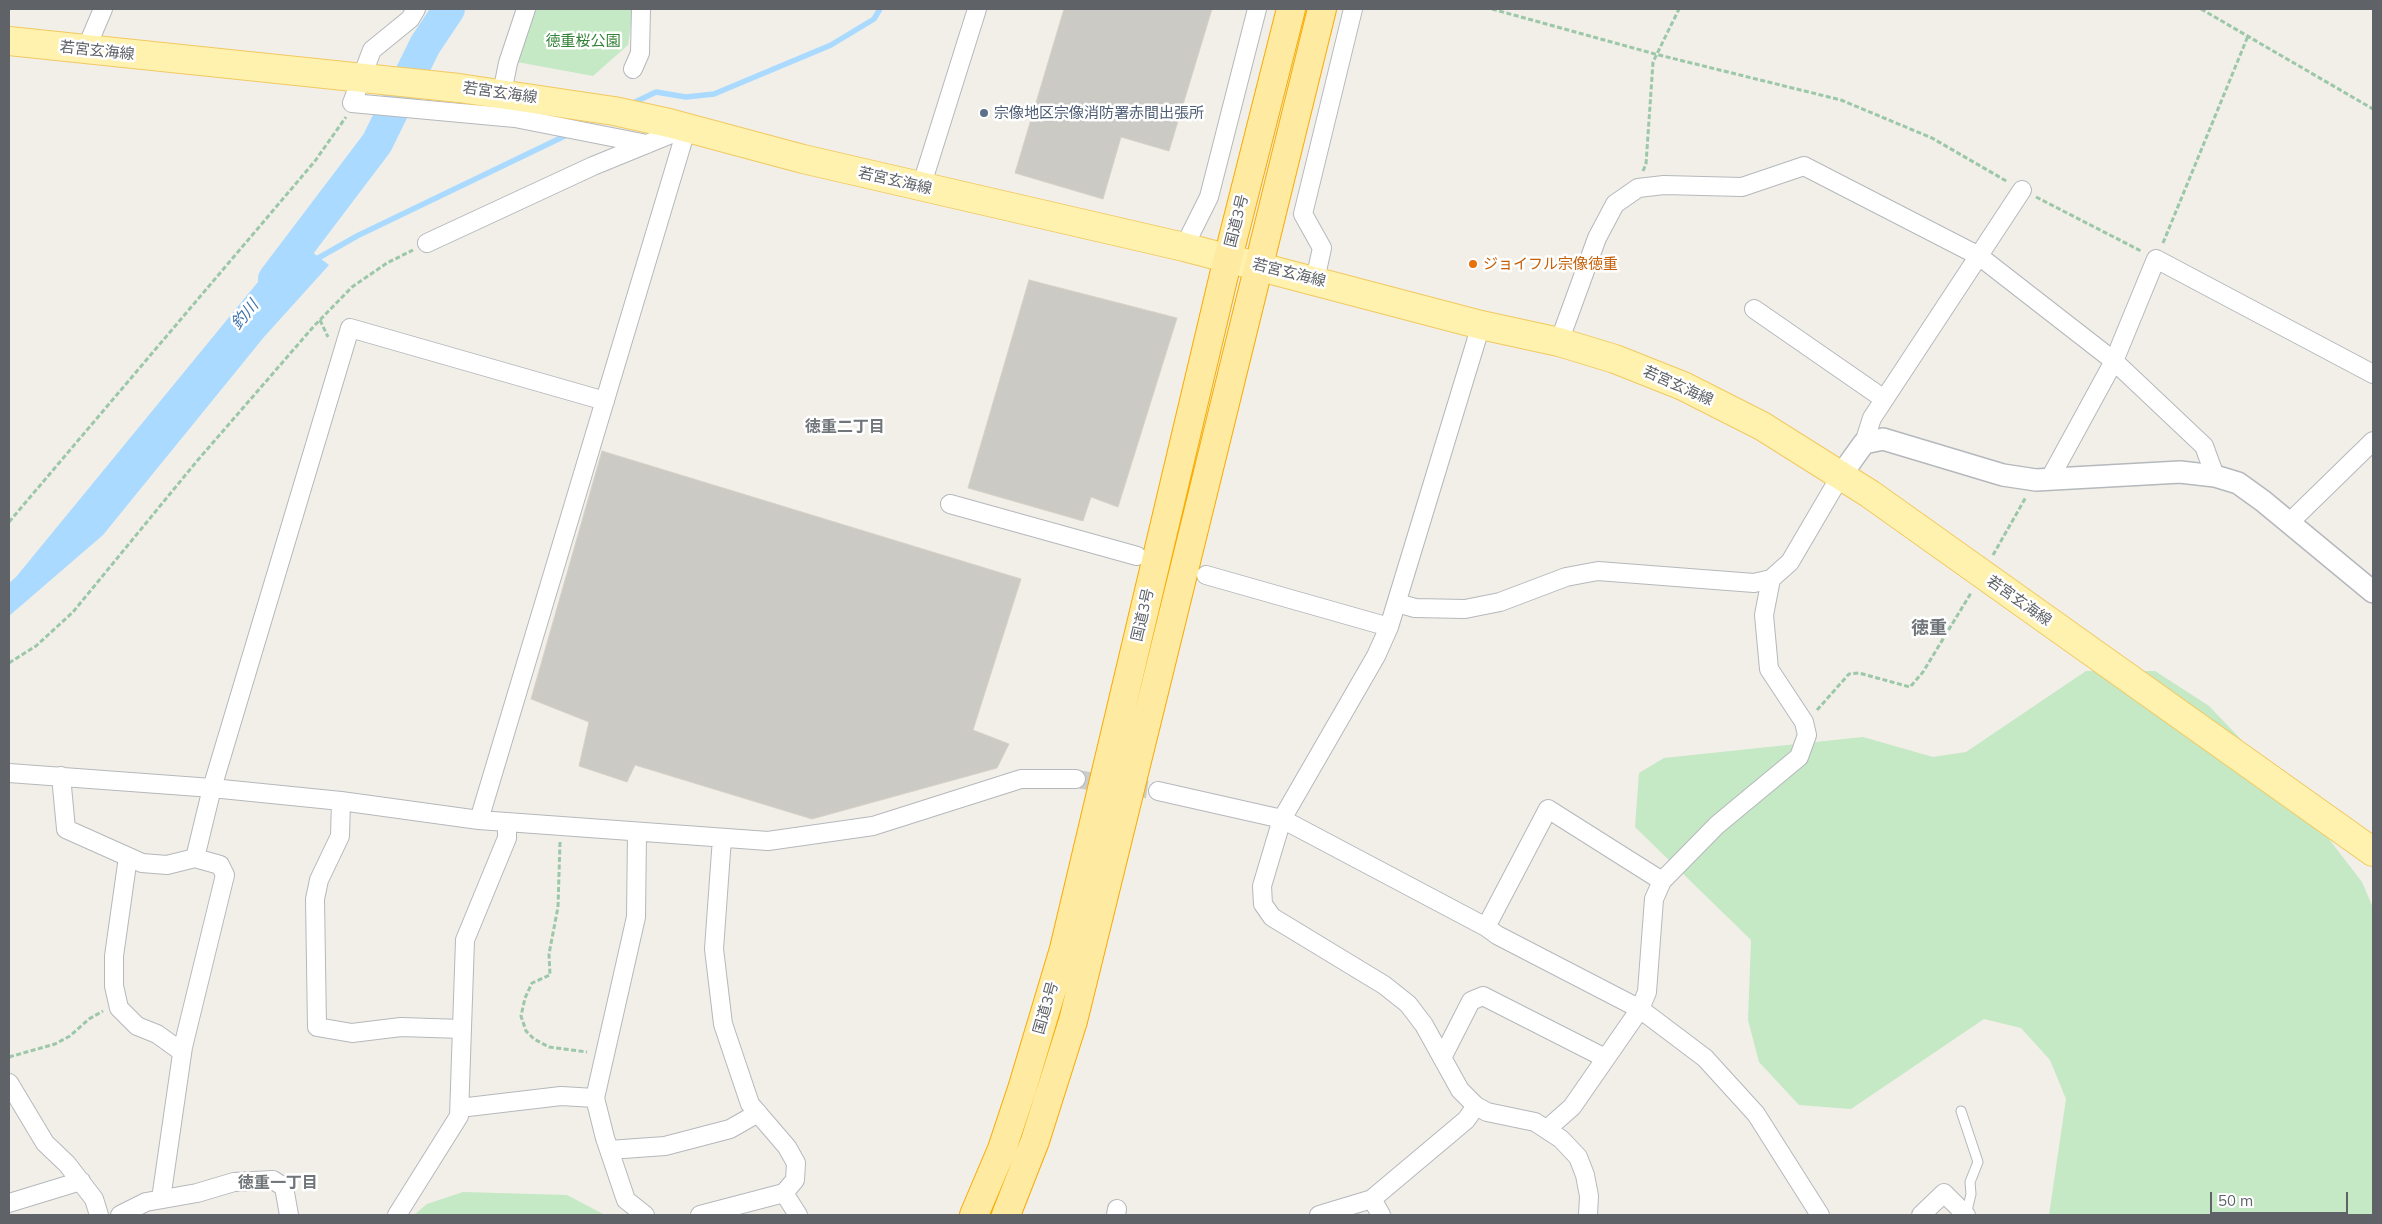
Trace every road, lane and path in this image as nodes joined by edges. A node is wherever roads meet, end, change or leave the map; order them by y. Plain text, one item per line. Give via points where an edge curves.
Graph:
1 (103, 9) edge
2 (416, 9) edge
3 (526, 9) edge
4 (641, 9) edge
5 (977, 9) edge
6 (1257, 9) edge
7 (1291, 9) edge
8 (1322, 9) edge
9 (1353, 9) edge
10 (1492, 9) edge
11 (1679, 9) edge
12 (2201, 9) edge
13 (2209, 11) edge
14 (2248, 36) junction
15 (9, 41) edge
16 (86, 50) junction
17 (1655, 54) junction
18 (633, 69) dead end
19 (363, 87) junction
20 (502, 93) junction
21 (455, 100) junction
22 (2373, 109) edge
23 (678, 125) junction
24 (647, 144) junction
25 (921, 187) junction
26 (1638, 188) junction
27 (2022, 190) junction
28 (427, 243) joint
29 (1184, 247) junction
30 (1979, 256) junction
31 (1228, 258) junction
32 (2156, 259) junction
33 (1259, 266) junction
34 (1315, 280) junction
35 (1754, 309) dead end
36 (1482, 325) junction
37 (1559, 342) junction
38 (2114, 361) junction
39 (2373, 374) edge
40 (1884, 399) junction
41 (605, 401) junction
42 (2373, 441) edge
43 (1864, 443) junction
44 (1841, 475) junction
45 (2215, 476) junction
46 (2042, 480) junction
47 (950, 504) dead end
48 (9, 522) edge
49 (2290, 522) junction
50 (1137, 556) dead end
51 (1982, 574) junction
52 (1206, 575) dead end
53 (1771, 579) junction
54 (2373, 592) edge
55 (1397, 603) junction
56 (1389, 627) junction
57 (9, 663) edge
58 (1804, 722) junction
59 (9, 773) edge
60 (61, 776) junction
61 (1076, 778) tunnel mouth
62 (212, 788) junction
63 (1158, 791) tunnel mouth
64 (341, 801) junction
65 (1282, 819) junction
66 (479, 820) junction
67 (507, 822) junction
68 (561, 826) junction
69 (637, 832) junction
70 (722, 838) junction
71 (2373, 852) edge
72 (128, 857) junction
73 (195, 858) junction
74 (1662, 881) junction
75 (1486, 927) junction
76 (118, 1002) junction
77 (1640, 1009) junction
78 (462, 1029) junction
79 (182, 1052) junction
80 (605, 1054) junction
81 (1443, 1056) junction
82 (9, 1057) edge
83 (1605, 1058) junction
84 (9, 1083) edge
85 (595, 1098) junction
86 (1476, 1106) junction
87 (468, 1107) dead end
88 (1961, 1111) dead end
89 (758, 1113) junction
90 (1547, 1129) junction
91 (610, 1150) junction
92 (81, 1181) junction
93 (784, 1194) junction
94 (1372, 1198) junction
95 (161, 1199) junction
96 (9, 1204) edge
97 (99, 1215) edge
98 (120, 1215) edge
99 (289, 1215) edge
100 (397, 1215) edge
101 (645, 1215) edge
102 (700, 1215) edge
103 (798, 1215) edge
104 (974, 1215) edge
105 (1006, 1215) edge
106 (1319, 1215) edge
107 (1381, 1215) edge
108 (1588, 1215) edge
109 (1820, 1215) edge
110 (1921, 1215) edge
111 (1966, 1215) edge

1 - 16 street
2 - 19 street via 410,19 372,50
3 - 20 street
4 - 18 street via 640,53
5 - 25 street
6 - 29 street via 1209,197
7 - 31 highway, 国道3号
8 - 33 highway, 国道3号
9 - 34 street via 1303,214 1322,248
10 - 17 path
11 - 17 path
12 - 13 path
13 - 14 path
14 - 22 path
14 - 32 path
15 - 16 main road, 若宮玄海線
16 - 19 main road, 若宮玄海線
17 - 26 path via 1646,164
17 - 27 path via 1841,100 1932,138
19 - 21 main road, 若宮玄海線
19 - 48 path via 342,124 315,161
20 - 21 main road, 若宮玄海線
20 - 23 main road, 若宮玄海線
21 - 24 street via 528,121
23 - 24 street
23 - 25 main road, 若宮玄海線
23 - 41 street
24 - 28 street
25 - 29 main road, 若宮玄海線
26 - 30 street via 1664,185 1742,187 1804,166
26 - 37 street via 1615,204 1597,238
27 - 30 street
27 - 32 path
28 - 57 path via 387,263 352,287 202,454 73,612 36,646
29 - 31 main road, 若宮玄海線
30 - 38 street
30 - 40 street
31 - 33 main road, 若宮玄海線
31 - 104 highway, 国道3号 via 1064,949 1002,1149
32 - 38 street
32 - 39 street
33 - 34 main road, 若宮玄海線
33 - 105 highway, 国道3号 via 1073,1020 1035,1141
34 - 36 main road, 若宮玄海線
35 - 40 street
36 - 37 main road, 若宮玄海線
36 - 55 street
37 - 44 main road, 若宮玄海線 via 1615,359 1683,386 1762,426
38 - 45 street via 2204,446
38 - 46 street
40 - 43 street via 1872,418
41 - 62 street via 350,328
41 - 66 street
42 - 49 street
43 - 44 street
43 - 46 street via 1882,440 2003,475
44 - 51 main road, 若宮玄海線
44 - 53 street via 1790,562
45 - 46 street via 2180,472
45 - 49 street via 2238,484
46 - 51 path
47 - 50 street
49 - 54 street
51 - 58 path via 1923,672 1910,687 1859,673 1849,674
51 - 71 main road, 若宮玄海線
52 - 56 street
53 - 55 street via 1754,583 1598,571 1566,577 1500,602 1465,609 1415,608
53 - 58 street via 1764,616 1769,669
55 - 56 street
56 - 65 street via 1376,656
58 - 74 street via 1807,736 1799,757 1717,825
59 - 60 street
60 - 62 street
60 - 72 street via 66,829
61 - 70 street via 1021,779 873,826 768,841
62 - 64 street
62 - 73 street
63 - 65 street
64 - 66 street
64 - 78 street via 340,836 319,880 315,899 317,1027 352,1033 401,1026
65 - 75 street
65 - 81 street via 1262,886 1263,904 1272,917 1408,1004
66 - 67 street
67 - 68 street
67 - 78 street via 507,838 465,940
68 - 69 street
68 - 80 path via 558,907 549,954 550,975 532,983 521,1016 526,1031 534,1040 549,1047
69 - 70 street
69 - 80 street via 636,917
70 - 89 street via 714,949 721,1009 747,1096
72 - 73 street via 142,863 167,865
72 - 76 street via 114,956 114,986
73 - 79 street via 220,865 226,875
74 - 75 street via 1548,809
74 - 77 street via 1654,899 1647,992
75 - 77 street
76 - 79 street via 119,1008 137,1026 157,1034
76 - 82 path via 55,1044
77 - 83 street
77 - 109 street via 1705,1058 1756,1114
78 - 100 street via 459,1116
79 - 95 street
80 - 85 street
81 - 83 street via 1471,1001 1482,996
81 - 86 street via 1460,1090
83 - 90 street via 1572,1108
84 - 92 street via 45,1143
85 - 87 street via 561,1096
85 - 91 street
86 - 90 street via 1487,1112 1535,1122
86 - 94 street via 1466,1120
88 - 111 lane via 1978,1162 1970,1182
89 - 91 street via 730,1129 665,1146
89 - 93 street via 787,1147 796,1163 795,1180
90 - 108 street via 1578,1157 1589,1196
91 - 101 street via 626,1200
92 - 96 street
92 - 97 street via 94,1199
93 - 102 street
93 - 103 street
94 - 106 street
94 - 107 street
95 - 98 street via 146,1202
95 - 99 street via 234,1182 273,1180 284,1187
110 - 111 street via 1944,1193

